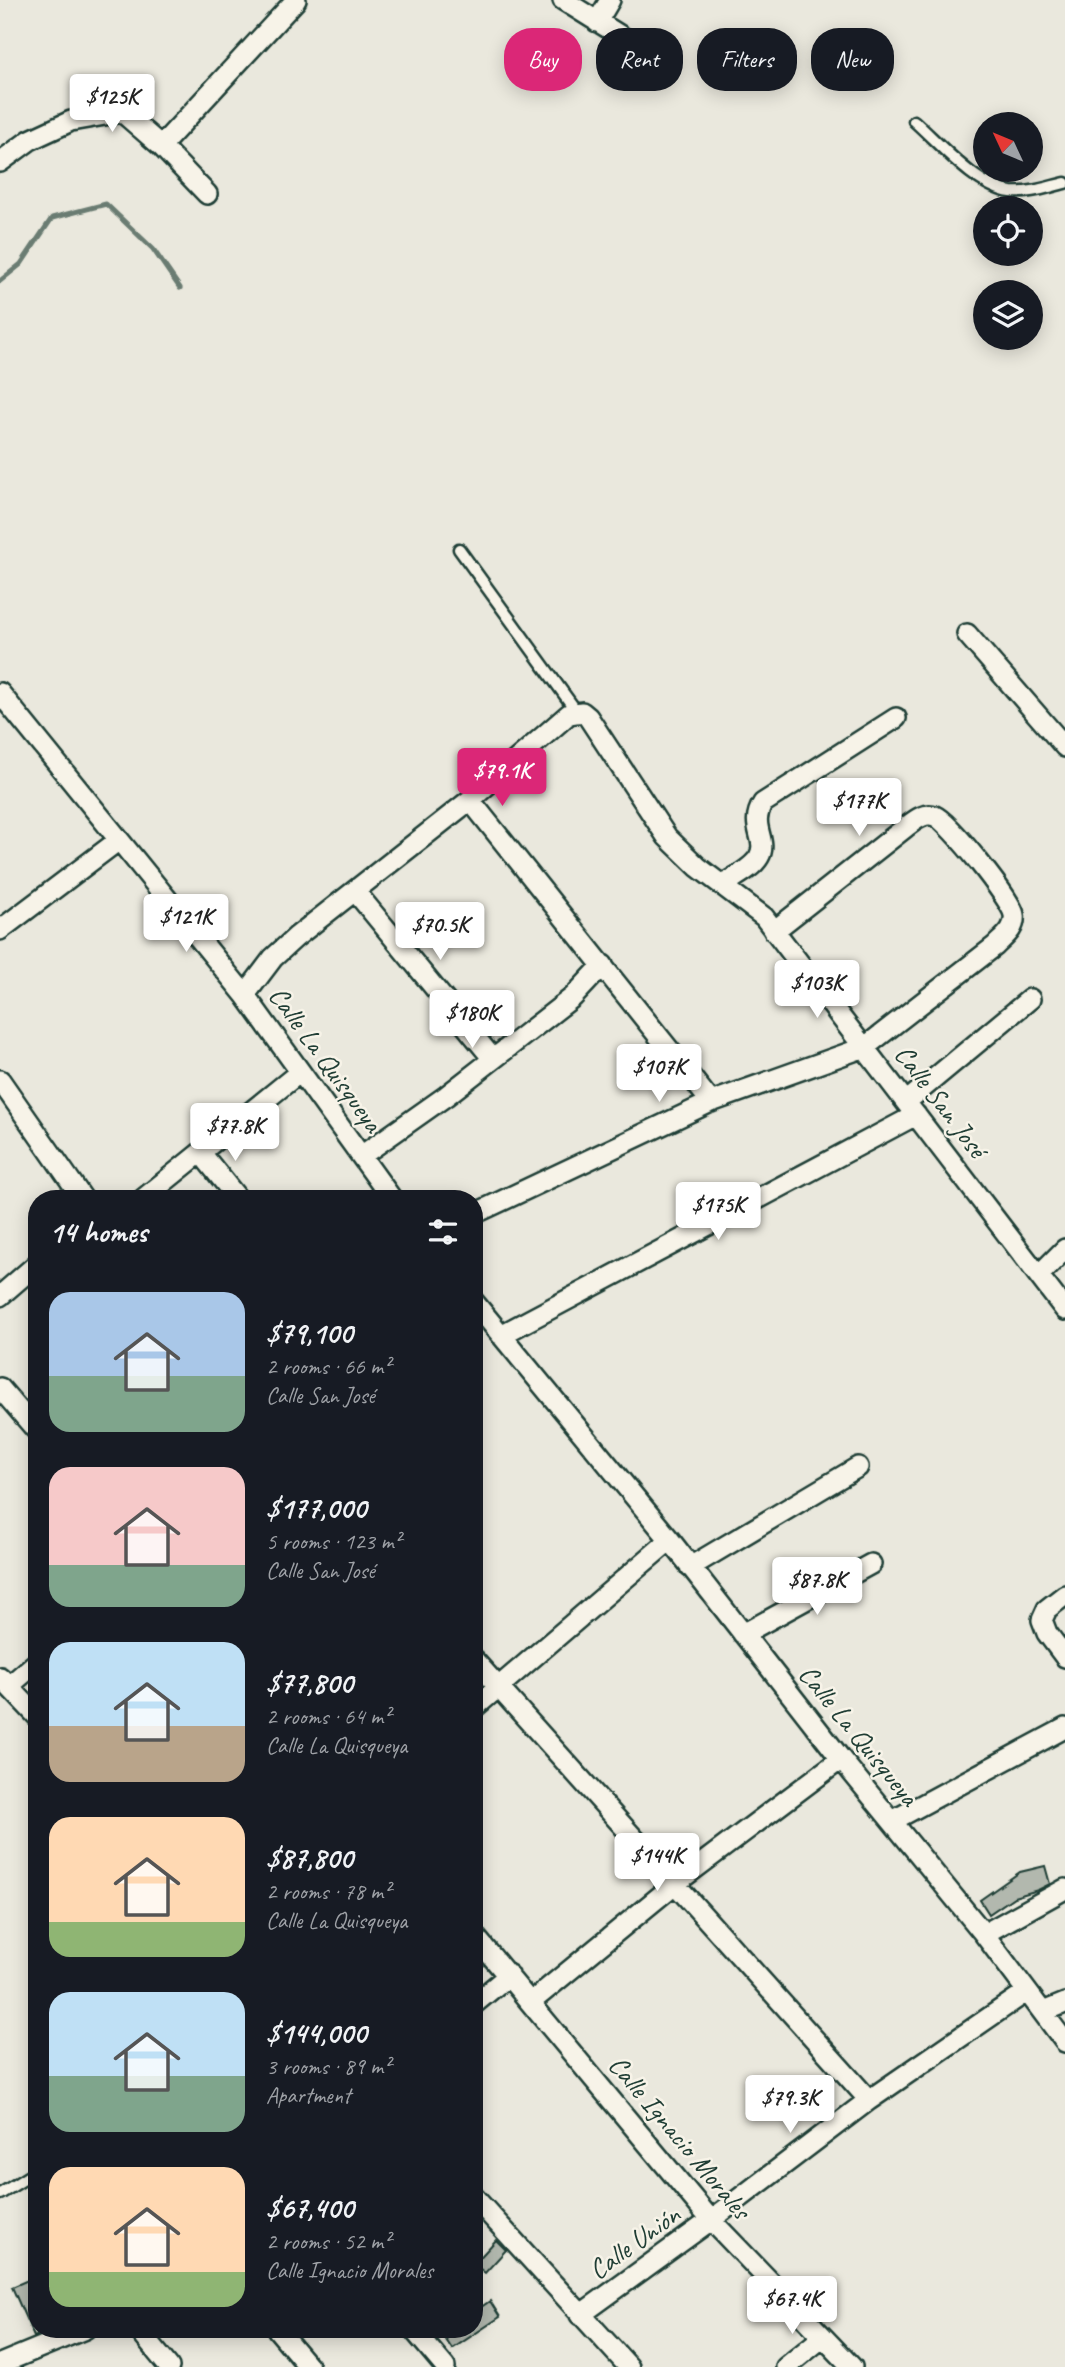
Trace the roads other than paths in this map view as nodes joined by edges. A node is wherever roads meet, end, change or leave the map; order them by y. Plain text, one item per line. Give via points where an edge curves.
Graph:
1 (296, 0) edge
2 (563, 0) edge
3 (610, 0) edge
4 (597, 22) junction
5 (607, 28) edge
6 (914, 121) dead end
7 (161, 146) junction
8 (0, 162) edge
9 (1065, 183) edge
10 (207, 194) dead end
11 (459, 549) dead end
12 (967, 634) dead end
13 (0, 692) edge
14 (577, 712) junction
15 (896, 718) dead end
16 (1065, 747) edge
17 (470, 800) junction
18 (119, 840) junction
19 (723, 885) junction
20 (355, 891) junction
21 (0, 930) edge
22 (774, 931) junction
23 (603, 965) junction
24 (245, 995) junction
25 (1030, 999) dead end
26 (865, 1047) junction
27 (493, 1059) junction
28 (300, 1072) junction
29 (0, 1080) edge
30 (711, 1102) junction
31 (911, 1108) junction
32 (201, 1153) junction
33 (361, 1156) junction
34 (77, 1190) edge
35 (154, 1190) edge
36 (231, 1190) edge
37 (386, 1190) edge
38 (483, 1210) edge
39 (1065, 1249) edge
40 (28, 1272) edge
41 (1039, 1275) junction
42 (0, 1296) edge
43 (1065, 1311) edge
44 (483, 1313) edge
45 (501, 1335) junction
46 (0, 1388) edge
47 (28, 1421) edge
48 (858, 1467) dead end
49 (670, 1540) junction
50 (871, 1564) dead end
51 (691, 1567) junction
52 (1065, 1595) edge
53 (743, 1634) junction
54 (1065, 1657) edge
55 (28, 1667) edge
56 (483, 1670) edge
57 (4, 1682) edge
58 (498, 1687) junction
59 (483, 1700) edge
60 (28, 1707) edge
61 (1065, 1728) edge
62 (841, 1759) junction
63 (892, 1821) junction
64 (676, 1883) junction
65 (1065, 1889) edge
66 (984, 1934) junction
67 (483, 1945) edge
68 (509, 1975) junction
69 (1026, 1992) junction
70 (483, 1997) edge
71 (531, 2002) junction
72 (1065, 2003) edge
73 (1043, 2012) junction
74 (1065, 2042) edge
75 (869, 2100) junction
76 (28, 2177) edge
77 (0, 2194) edge
78 (483, 2207) edge
79 (711, 2220) junction
80 (580, 2315) junction
81 (823, 2337) junction
82 (63, 2338) edge
83 (145, 2338) edge
84 (285, 2338) edge
85 (421, 2338) edge
86 (0, 2364) edge
87 (169, 2367) edge
88 (309, 2367) edge
89 (445, 2367) edge
90 (629, 2367) edge
91 (786, 2367) edge
92 (852, 2367) edge

1 - 7 street
2 - 4 street
3 - 4 street
4 - 5 street
6 - 9 lane via 975,176 993,186 1012,192
7 - 8 street via 122,111 71,121 30,140
7 - 10 street
11 - 14 lane
12 - 16 street
13 - 18 street, Calle La Quisqueya
14 - 17 street via 569,714
14 - 19 street, Calle San José via 588,717 667,837
15 - 19 street via 763,803 756,824 761,854
17 - 20 street
17 - 23 street
18 - 21 street
18 - 24 street, Calle La Quisqueya
19 - 22 street, Calle San José via 764,917
20 - 24 street via 273,958
20 - 27 street
22 - 26 street, Calle San José
22 - 26 street via 926,815 934,815 950,828 1007,897 1014,916 1008,934
23 - 27 street via 573,997
23 - 30 street
24 - 28 street, Calle La Quisqueya
25 - 31 street
26 - 30 street
26 - 31 street, Calle San José
27 - 33 street
28 - 32 street
28 - 33 street, Calle La Quisqueya
29 - 34 street
30 - 38 street
31 - 41 street, Calle San José
31 - 45 street
32 - 35 street
32 - 36 street
33 - 37 street, Calle La Quisqueya
39 - 41 street
40 - 42 street
41 - 43 street, Calle San José
44 - 45 street, Calle La Quisqueya
45 - 49 street, Calle La Quisqueya
46 - 47 street
48 - 51 street
49 - 51 street, Calle La Quisqueya
49 - 58 street
50 - 53 street
51 - 53 street, Calle La Quisqueya
52 - 54 street via 1047,1609 1042,1620
53 - 62 street, Calle La Quisqueya
55 - 57 street
56 - 58 street
57 - 60 street
58 - 59 street
58 - 64 street
61 - 63 street
62 - 63 street, Calle La Quisqueya
62 - 64 street
63 - 66 street, Calle La Quisqueya
64 - 71 street
64 - 75 street
65 - 66 street
66 - 69 street, Calle La Quisqueya
67 - 68 street, Calle Ignacio Morales
68 - 70 street
68 - 71 street, Calle Ignacio Morales
69 - 73 street, Calle La Quisqueya
69 - 75 street, Calle Unión
71 - 79 street, Calle Ignacio Morales
72 - 73 street
73 - 74 street, Calle La Quisqueya
75 - 79 street, Calle Unión
76 - 77 lane
78 - 80 street
79 - 80 street, Calle Unión
79 - 81 street, Calle Ignacio Morales
80 - 90 street
81 - 91 street
81 - 92 street, Calle Ignacio Morales
82 - 86 street
83 - 87 street
84 - 88 street
85 - 89 street

